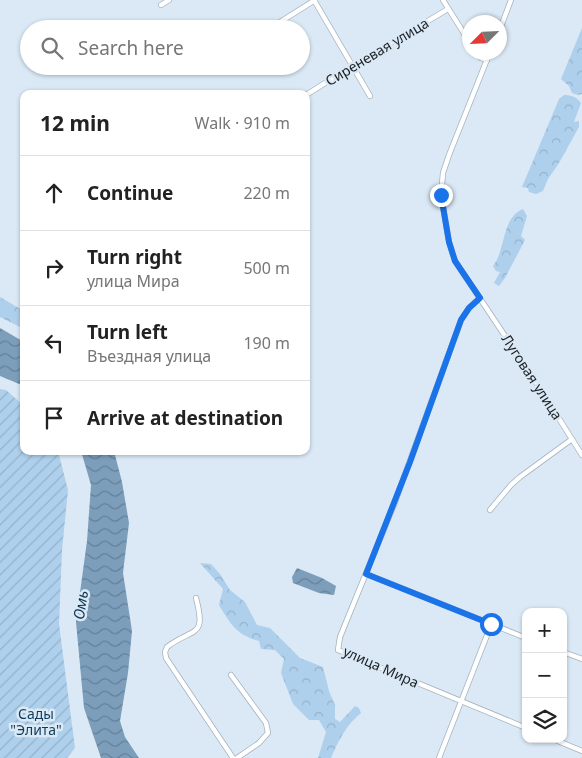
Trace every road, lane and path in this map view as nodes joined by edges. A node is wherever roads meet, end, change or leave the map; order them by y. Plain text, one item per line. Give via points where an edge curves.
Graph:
1 (169, 0) edge
2 (314, 0) edge
3 (443, 0) edge
4 (511, 0) edge
5 (161, 5) dead end
6 (448, 9) junction
7 (505, 15) edge
8 (283, 20) edge
9 (462, 31) edge
10 (487, 60) edge
11 (352, 66) junction
12 (310, 92) edge
13 (370, 96) dead end
14 (481, 299) junction
15 (572, 439) junction
16 (582, 455) edge
17 (490, 510) dead end
18 (366, 574) junction
19 (196, 598) dead end
20 (491, 624) junction
21 (522, 636) edge
22 (566, 653) edge
23 (582, 659) edge
24 (231, 675) dead end
25 (460, 702) junction
26 (522, 726) edge
27 (563, 743) edge
28 (582, 751) edge
29 (232, 758) edge
30 (237, 758) edge
31 (439, 758) edge

1 - 5 street
2 - 8 street
2 - 11 street
3 - 6 street
4 - 7 street
6 - 9 street
6 - 11 street, Сиреневая улица
10 - 14 street, Луговая улица via 449,155 441,195 455,261
11 - 12 street, Сиреневая улица
11 - 13 street
14 - 15 street, Луговая улица
14 - 18 street, улица Мира via 461,320
15 - 16 street, Луговая улица
15 - 17 street via 520,477
18 - 20 street
18 - 25 street, улица Мира via 340,637 338,650
19 - 29 street via 200,625 167,647 166,658
20 - 21 street
20 - 25 street
22 - 23 street
24 - 30 street via 266,723 268,733
25 - 26 street, улица Мира
25 - 31 street
27 - 28 street

